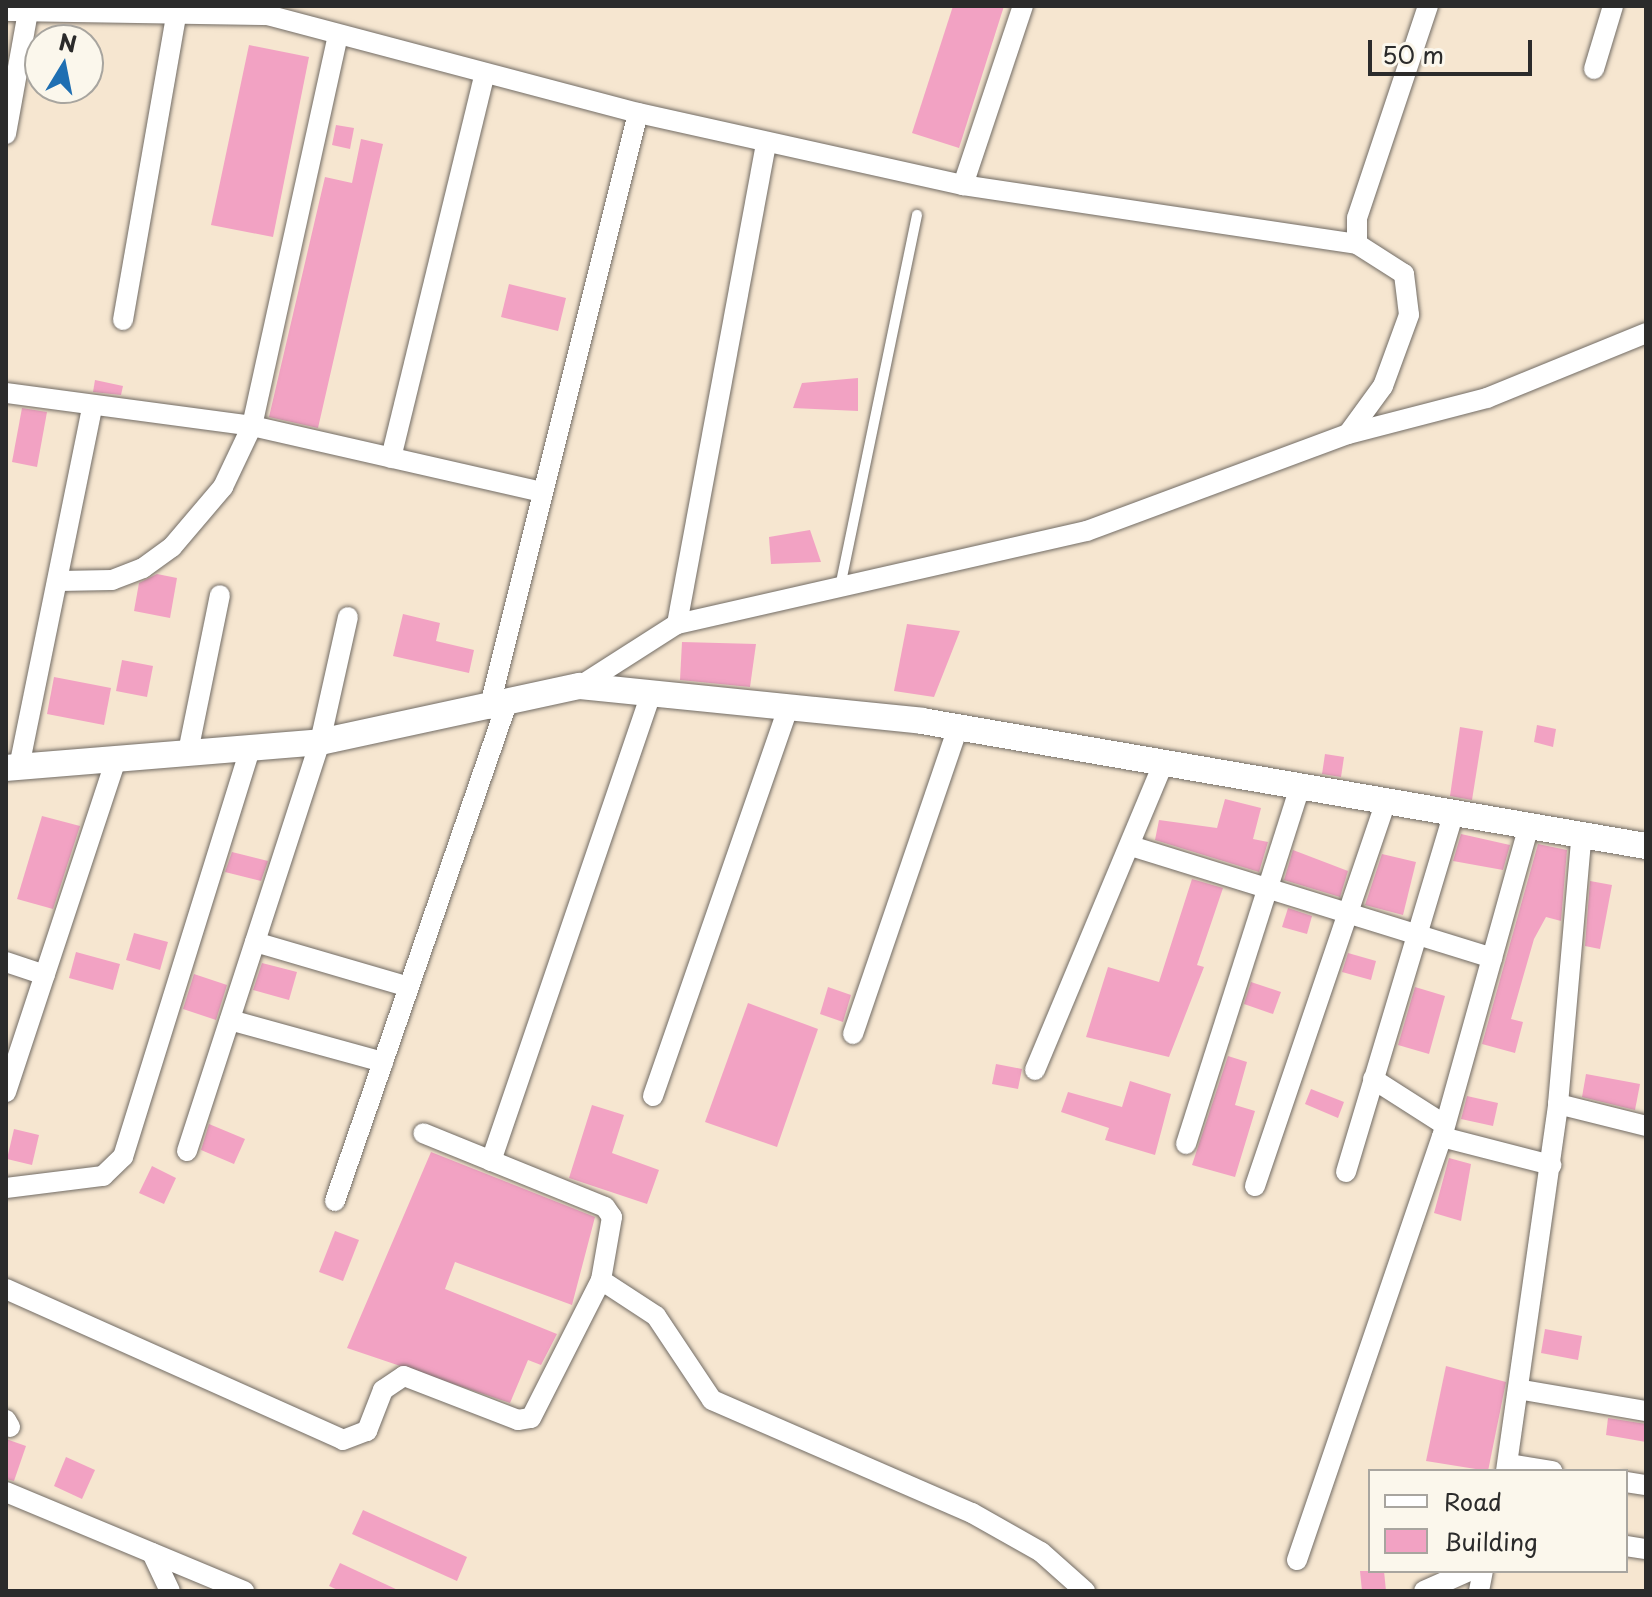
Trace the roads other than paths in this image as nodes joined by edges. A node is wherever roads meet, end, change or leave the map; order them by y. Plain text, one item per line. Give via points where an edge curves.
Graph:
1 (1023, 6) edge
2 (1428, 6) edge
3 (1613, 6) edge
4 (177, 9) junction
5 (6, 11) edge
6 (28, 12) junction
7 (338, 36) junction
8 (1594, 69) dead end
9 (485, 73) junction
10 (638, 113) junction
11 (6, 134) edge
12 (766, 142) junction
13 (963, 185) junction
14 (917, 215) dead end
15 (1357, 244) junction
16 (123, 320) dead end
17 (1646, 333) edge
18 (6, 393) edge
19 (92, 409) junction
20 (252, 426) junction
21 (1348, 434) junction
22 (391, 458) junction
23 (538, 491) junction
24 (59, 581) junction
25 (841, 582) junction
26 (220, 595) dead end
27 (348, 617) dead end
28 (677, 624) junction
29 (580, 686) junction
30 (650, 696) junction
31 (497, 708) junction
32 (788, 709) junction
33 (958, 728) junction
34 (320, 742) junction
35 (250, 750) junction
36 (188, 752) junction
37 (116, 759) junction
38 (1163, 764) junction
39 (13, 767) edge
40 (1299, 789) junction
41 (1385, 804) junction
42 (1453, 816) junction
43 (1528, 830) junction
44 (1581, 840) junction
45 (1646, 846) edge
46 (1134, 847) junction
47 (1268, 888) junction
48 (1348, 913) junction
49 (1416, 936) junction
50 (255, 942) junction
51 (1492, 958) junction
52 (6, 962) edge
53 (45, 975) junction
54 (409, 987) junction
55 (230, 1020) junction
56 (853, 1034) dead end
57 (383, 1062) junction
58 (1035, 1070) dead end
59 (1373, 1079) junction
60 (6, 1092) edge
61 (653, 1096) dead end
62 (1558, 1104) junction
63 (1646, 1126) edge
64 (1443, 1131) junction
65 (423, 1133) dead end
66 (1186, 1144) dead end
67 (187, 1151) dead end
68 (491, 1161) junction
69 (1551, 1165) junction
70 (1346, 1172) dead end
71 (1255, 1186) dead end
72 (6, 1188) edge
73 (335, 1201) dead end
74 (601, 1280) junction
75 (6, 1289) edge
76 (1523, 1390) junction
77 (1646, 1411) edge
78 (1507, 1468) edge
79 (6, 1492) edge
80 (152, 1553) junction
81 (1297, 1560) dead end
82 (1464, 1573) edge
83 (170, 1591) edge
84 (244, 1591) edge
85 (1085, 1591) edge
86 (1424, 1591) edge

1 - 13 street
2 - 15 street via 1357,218
3 - 8 street
4 - 6 street
4 - 7 street via 267,15
4 - 16 street
5 - 6 street
6 - 11 street
7 - 9 street
7 - 20 street
9 - 10 street
9 - 22 street
10 - 12 street
10 - 23 street
12 - 13 street
12 - 28 street
13 - 15 street
14 - 25 lane
15 - 21 street via 1404,274 1409,315 1383,386
17 - 21 street via 1487,398
18 - 19 street
19 - 20 street
19 - 24 street
20 - 22 street
20 - 24 street via 223,487 172,547 112,580
21 - 25 street via 1087,531
22 - 23 street
23 - 31 street
24 - 39 street
25 - 28 street
26 - 36 street
27 - 34 street
28 - 29 street
29 - 30 street
29 - 31 street
30 - 32 street
30 - 68 street
31 - 34 street
31 - 54 street
32 - 33 street
32 - 61 street
33 - 38 street
33 - 56 street
34 - 35 street
34 - 50 street
35 - 36 street
35 - 72 street via 123,1157 103,1176
36 - 37 street
37 - 39 street
37 - 53 street
38 - 40 street
38 - 46 street
40 - 41 street
40 - 47 street
41 - 42 street
41 - 48 street
42 - 43 street
42 - 49 street
43 - 44 street
43 - 51 street
44 - 45 street
44 - 62 street
46 - 47 street
46 - 58 street
47 - 48 street
47 - 66 street
48 - 49 street
48 - 71 street
49 - 51 street
49 - 59 street
50 - 54 street
50 - 55 street
51 - 64 street
52 - 53 street
53 - 60 street
54 - 57 street
55 - 57 street
55 - 67 street
57 - 73 street
59 - 64 street
59 - 70 street
62 - 63 street
62 - 69 street
64 - 69 street
64 - 81 street
65 - 68 street
68 - 74 street via 605,1207 613,1224
69 - 76 street
74 - 75 street via 531,1418 518,1420 404,1376 383,1390 367,1431 343,1440
74 - 85 street via 656,1316 712,1400 972,1513 1041,1552
76 - 77 street
76 - 78 street
79 - 80 street
80 - 83 street
80 - 84 street
82 - 86 street

